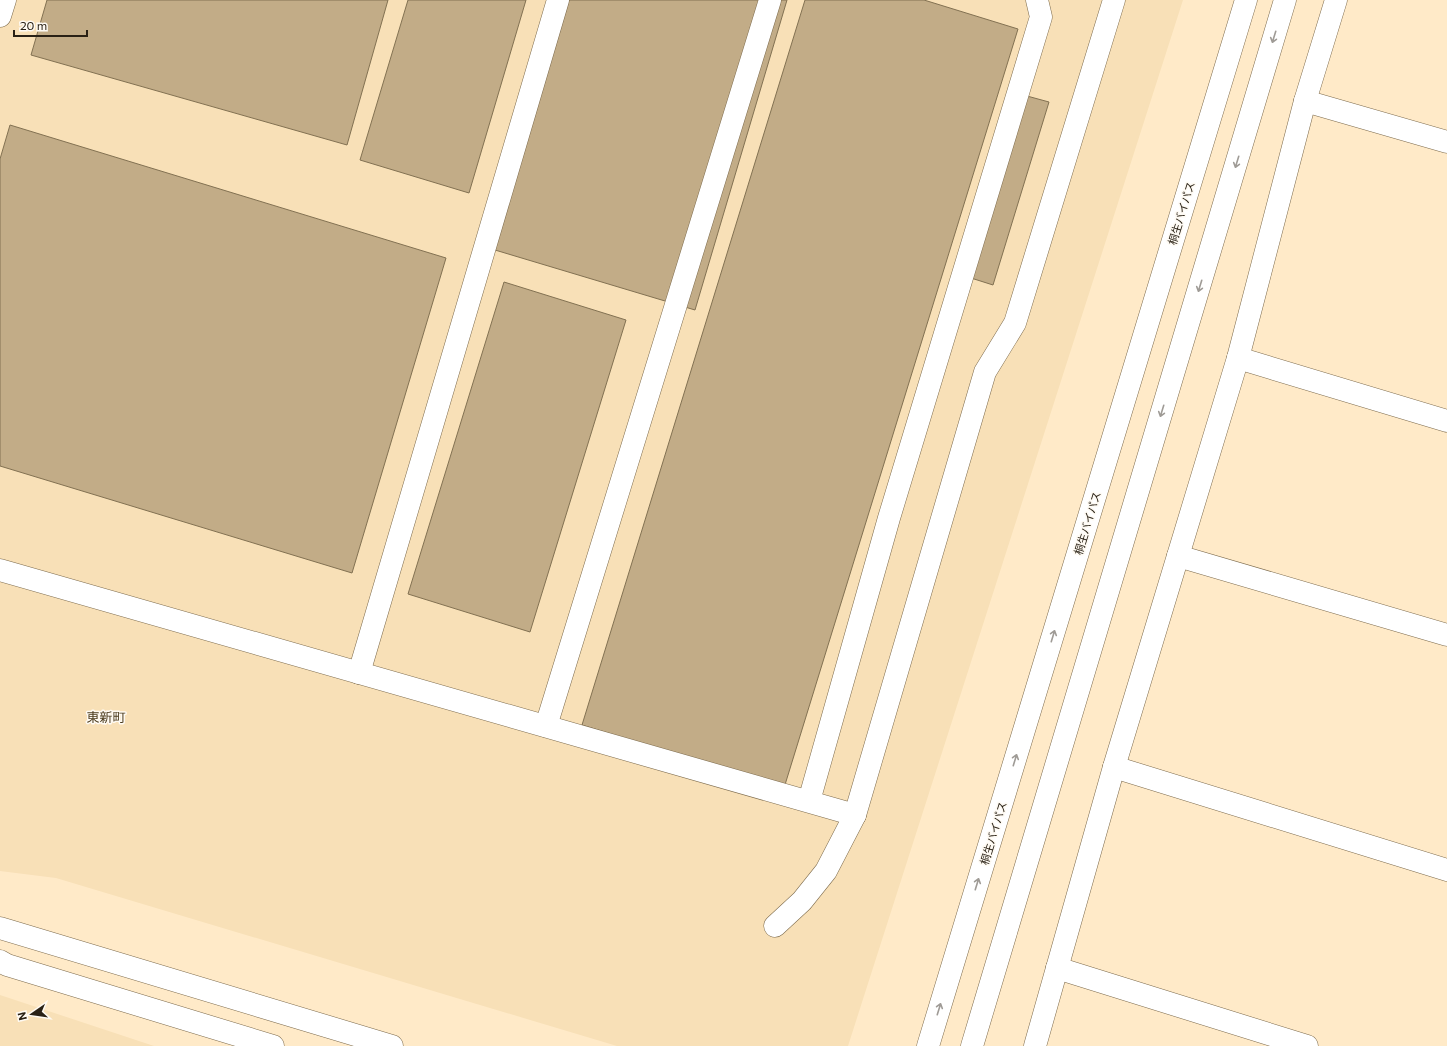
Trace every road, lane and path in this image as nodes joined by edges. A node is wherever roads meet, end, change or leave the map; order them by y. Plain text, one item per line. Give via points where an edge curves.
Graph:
1 (5, 0) edge
2 (558, 0) edge
3 (770, 0) edge
4 (1037, 0) edge
5 (1114, 0) edge
6 (1246, 0) edge
7 (1285, 0) edge
8 (1336, 0) edge
9 (0, 16) edge
10 (1305, 101) junction
11 (1447, 142) edge
12 (1238, 358) junction
13 (1447, 421) edge
14 (1178, 556) junction
15 (0, 570) edge
16 (1447, 635) edge
17 (359, 673) junction
18 (546, 726) junction
19 (1114, 767) junction
20 (809, 802) junction
21 (855, 815) junction
22 (1447, 870) edge
23 (775, 926) dead end
24 (0, 928) edge
25 (0, 961) edge
26 (1057, 968) junction
27 (273, 1046) edge
28 (392, 1046) edge
29 (928, 1046) edge
30 (972, 1046) edge
31 (1035, 1046) edge
32 (1307, 1046) edge

1 - 9 main road
2 - 17 main road
3 - 18 main road
4 - 20 main road via 1041,18 889,518
5 - 21 main road via 1015,324 985,372
29 -> 6 main road, 桐生バイパス
7 -> 30 main road
8 - 10 main road
10 - 11 main road
10 - 12 main road
12 - 13 main road
12 - 14 main road
14 - 16 main road
14 - 19 main road
15 - 17 main road
17 - 18 main road
18 - 20 main road
19 - 22 main road
19 - 26 main road
20 - 21 main road
21 - 23 main road via 826,871 802,901
24 - 28 main road
25 - 27 main road
26 - 31 main road
26 - 32 main road

